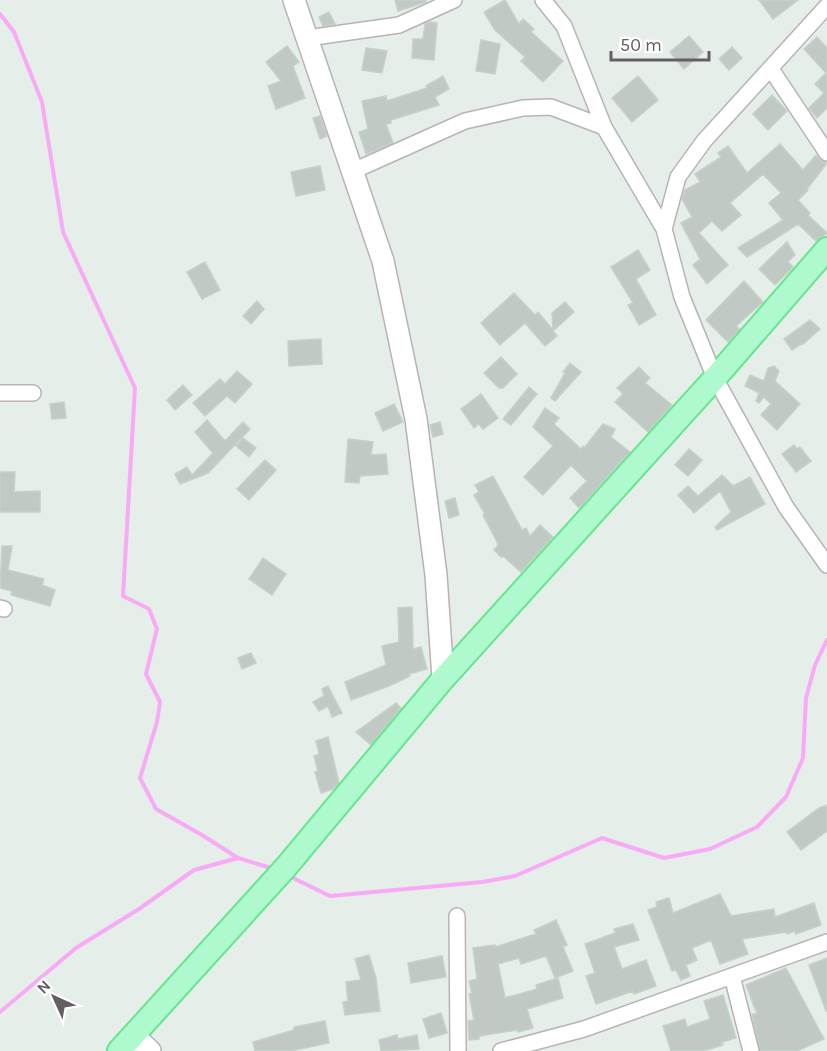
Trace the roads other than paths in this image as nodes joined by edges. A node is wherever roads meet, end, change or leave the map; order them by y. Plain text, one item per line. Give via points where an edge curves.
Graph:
1 (294, 0) edge
2 (453, 0) edge
3 (543, 0) edge
4 (827, 6) edge
5 (307, 38) junction
6 (771, 69) junction
7 (604, 127) junction
8 (827, 153) edge
9 (353, 171) junction
10 (664, 229) junction
11 (827, 249) edge
12 (716, 378) junction
13 (0, 393) edge
14 (33, 393) dead end
15 (827, 564) edge
16 (443, 679) junction
17 (457, 915) dead end
18 (827, 942) edge
19 (732, 976) junction
20 (134, 1046) edge
21 (458, 1051) edge
22 (501, 1051) edge
23 (752, 1051) edge

1 - 5 street
2 - 5 street via 399,25
3 - 7 street via 564,26
4 - 6 street
5 - 9 street
6 - 8 street
6 - 10 street via 704,141 678,177
7 - 9 street via 551,107 523,108 465,122
7 - 10 street
9 - 16 street via 384,261 416,419 436,575
10 - 12 street via 682,297
11 - 12 main road
12 - 15 street via 786,507
12 - 16 main road
13 - 14 street
16 - 20 main road
17 - 21 street
18 - 19 street
19 - 22 street via 584,1029
19 - 23 street

